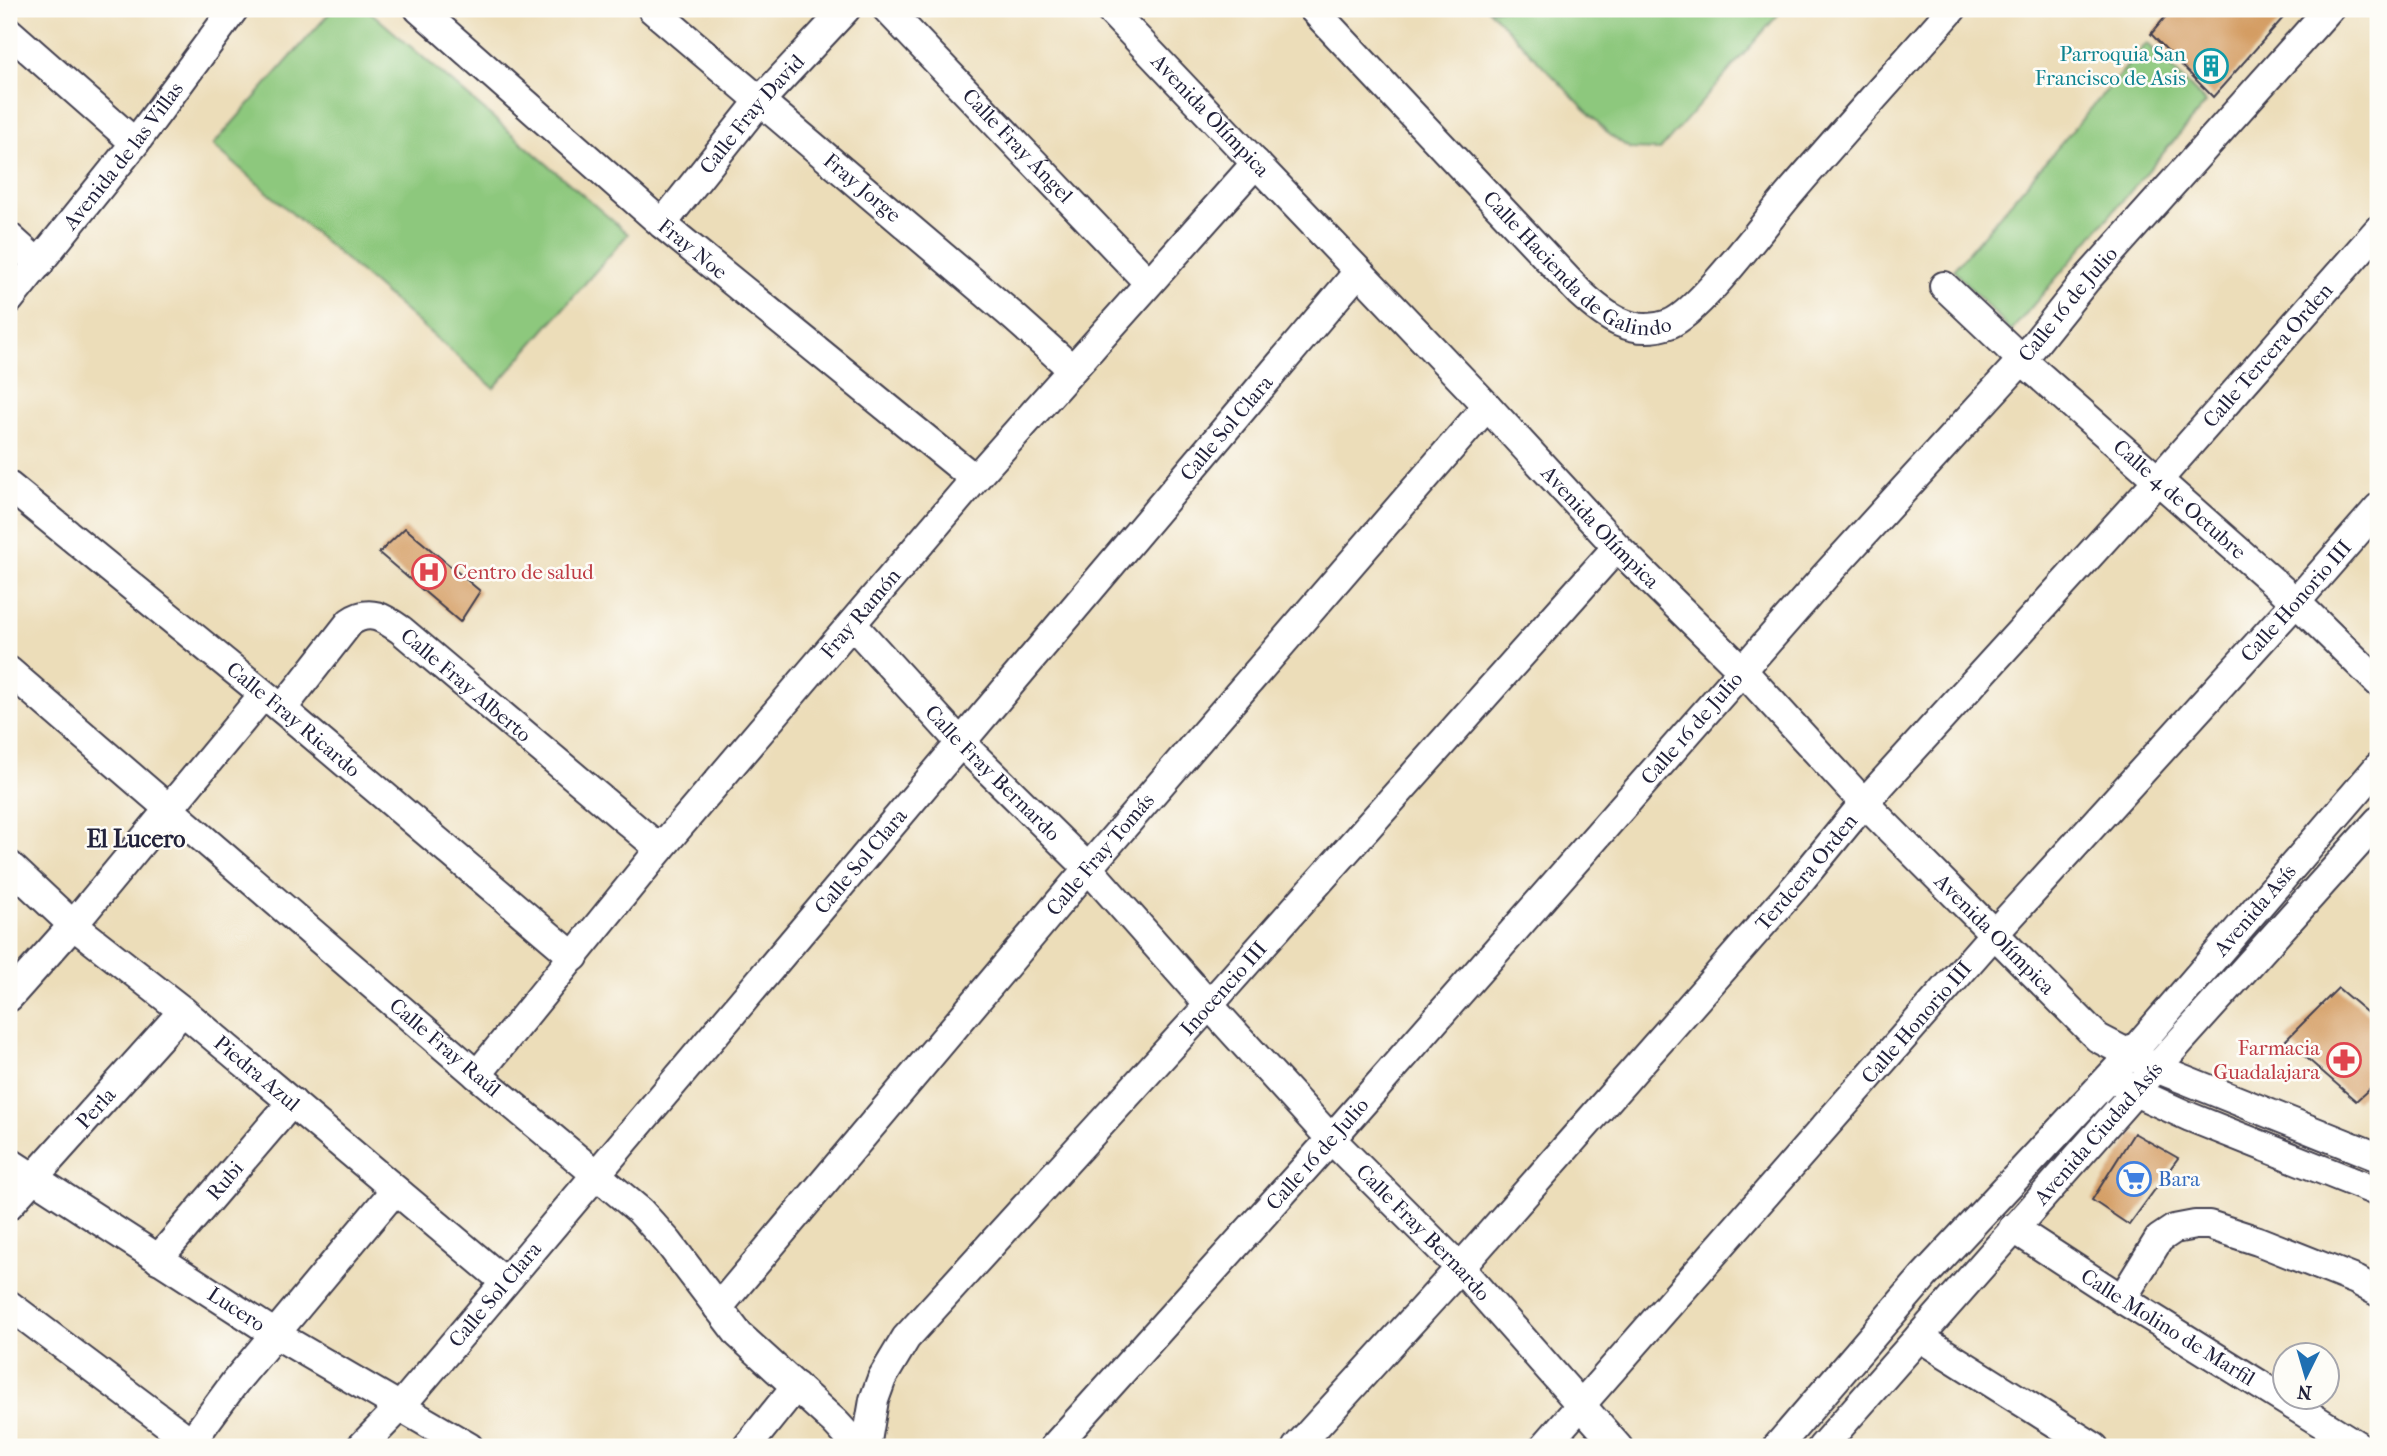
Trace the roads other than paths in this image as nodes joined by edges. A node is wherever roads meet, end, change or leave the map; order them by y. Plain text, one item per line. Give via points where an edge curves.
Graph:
1 (234, 9) edge
2 (419, 9) edge
3 (652, 9) edge
4 (846, 9) edge
5 (887, 9) edge
6 (1109, 9) edge
7 (1313, 9) edge
8 (1952, 9) edge
9 (2329, 9) edge
10 (9, 32) edge
11 (759, 102) junction
12 (135, 143) junction
13 (1256, 163) junction
14 (662, 224) junction
15 (2378, 230) edge
16 (9, 237) edge
17 (39, 264) junction
18 (1358, 272) junction
19 (1148, 282) junction
20 (1944, 286) dead end
21 (9, 300) edge
22 (2022, 360) junction
23 (1072, 369) junction
24 (1487, 406) junction
25 (975, 479) junction
26 (2158, 480) junction
27 (9, 486) edge
28 (2378, 508) edge
29 (1616, 547) junction
30 (2296, 602) junction
31 (852, 624) junction
32 (1742, 670) junction
33 (9, 671) edge
34 (2378, 682) edge
35 (272, 702) junction
36 (960, 742) junction
37 (2378, 767) edge
38 (1864, 803) junction
39 (167, 810) junction
40 (2378, 821) edge
41 (660, 849) junction
42 (9, 865) edge
43 (1088, 868) junction
44 (73, 925) junction
45 (1993, 935) junction
46 (574, 957) junction
47 (9, 997) edge
48 (1209, 1005) junction
49 (183, 1011) junction
50 (2098, 1038) junction
51 (2131, 1054) junction
52 (2156, 1068) junction
53 (2110, 1074) junction
54 (477, 1075) junction
55 (2134, 1093) junction
56 (292, 1102) junction
57 (1331, 1139) junction
58 (2378, 1157) edge
59 (9, 1162) edge
60 (596, 1175) junction
61 (33, 1177) junction
62 (395, 1190) junction
63 (2378, 1192) edge
64 (9, 1205) edge
65 (2013, 1228) junction
66 (158, 1259) junction
67 (1460, 1268) junction
68 (505, 1282) junction
69 (2378, 1292) edge
70 (2122, 1300) junction
71 (9, 1305) edge
72 (718, 1308) junction
73 (275, 1334) junction
74 (1919, 1337) junction
75 (796, 1386) junction
76 (400, 1407) junction
77 (1581, 1407) junction
78 (194, 1444) edge
79 (361, 1447) edge
80 (469, 1447) edge
81 (747, 1447) edge
82 (858, 1447) edge
83 (866, 1447) edge
84 (1054, 1447) edge
85 (1297, 1447) edge
86 (1544, 1447) edge
87 (1618, 1447) edge
88 (1777, 1447) edge
89 (1822, 1447) edge
90 (2094, 1447) edge
91 (2360, 1447) edge

1 - 12 street, Avenida de las Villas
2 - 14 street, Fray Noe
3 - 11 street, Fray Jorge
4 - 11 street, Calle Fray David
5 - 19 street, Calle Fray Ángel
6 - 13 street, Avenida Olímpica
7 - 8 street, Calle Hacienda de Galindo via 1580,293 1626,327 1648,328 1670,323 1689,311
9 - 22 street, Calle 16 de Julio via 2085,280
10 - 12 street
11 - 14 street, Calle Fray David
11 - 23 street, Fray Jorge
12 - 17 street, Avenida de las Villas
13 - 18 street, Avenida Olímpica
13 - 19 street, Fray Ramón
14 - 25 street, Fray Noe
15 - 26 street, Calle Tercera Orden
16 - 17 street
17 - 21 street, Avenida de las Villas
18 - 24 street, Avenida Olímpica
18 - 36 street, Calle Sol Clara
19 - 23 street, Fray Ramón
20 - 22 street, Calle 4 de Octubre
22 - 26 street, Calle 4 de Octubre
22 - 32 street, Calle 16 de Julio
23 - 25 street, Fray Ramón
24 - 29 street, Avenida Olímpica
24 - 43 street, Calle Fray Tomás
25 - 31 street, Fray Ramón
26 - 30 street, Calle 4 de Octubre
26 - 38 street, Terdcera Orden
27 - 35 street, Calle Fray Ricardo
28 - 30 street, Calle Honorio III
29 - 32 street, Avenida Olímpica
29 - 48 street, Inocencio III
30 - 34 street, Calle 4 de Octubre
30 - 45 street, Calle Honorio III
31 - 36 street, Calle Fray Bernardo
31 - 41 street, Fray Ramón
32 - 38 street, Avenida Olímpica
32 - 57 street, Calle 16 de Julio
33 - 39 street, Calle Fray Raúl
35 - 39 street, Calle Fray Alberto
35 - 41 street, Calle Fray Alberto via 350,622 368,614 382,617
35 - 46 street, Calle Fray Ricardo
36 - 43 street, Calle Fray Bernardo
36 - 60 street, Calle Sol Clara
37 - 51 street, Avenida Asís
38 - 45 street, Avenida Olímpica
38 - 67 street, Terdcera Orden
39 - 44 street, Calle Fray Alberto
39 - 54 street, Calle Fray Raúl
40 - 52 street, Avenida Ciudad Asís
41 - 46 street, Fray Ramón
42 - 44 street, Piedra Azul
43 - 48 street, Calle Fray Bernardo
43 - 72 street, Calle Fray Tomás
44 - 47 street, Calle Fray Alberto
44 - 49 street, Piedra Azul
45 - 50 street, Avenida Olímpica
45 - 77 street, Calle Honorio III
46 - 54 street, Fray Ramón
48 - 57 street, Calle Fray Bernardo
48 - 83 street, Inocencio III via 906,1338 882,1378
49 - 56 street, Piedra Azul
49 - 61 street, Perla
50 - 51 street, Avenida Olímpica
50 - 53 street, Avenida Olímpica
51 - 52 street, Avenida Olímpica
51 - 53 street, Avenida Ciudad Asís
52 - 55 street, Avenida Ciudad Asís
52 - 58 street, Avenida Olímpica
53 - 55 street
53 - 88 street, Avenida Ciudad Asís via 1924,1276
54 - 60 street, Calle Fray Raúl
55 - 63 street
55 - 65 street, Avenida Ciudad Asís
56 - 62 street, Piedra Azul
56 - 66 street, Rubi
57 - 67 street, Calle Fray Bernardo
57 - 84 street, Calle 16 de Julio
59 - 61 street, Lucero
60 - 68 street, Calle Sol Clara
60 - 72 street, Calle Fray Raúl via 659,1232
61 - 64 street, Perla
61 - 66 street, Lucero
62 - 68 street, Piedra Azul
62 - 73 street
65 - 70 street, Calle Molino de Marfil
65 - 74 street, Avenida Ciudad Asís
66 - 73 street, Lucero
67 - 77 street, Calle Fray Bernardo
67 - 85 street
68 - 76 street, Calle Sol Clara
69 - 70 street via 2258,1241 2195,1225 2174,1228 2159,1239
70 - 91 street, Calle Molino de Marfil
71 - 78 street
72 - 75 street, Calle Fray Raúl via 739,1335
73 - 76 street, Lucero
73 - 78 street
74 - 89 street, Avenida Ciudad Asís
74 - 90 street
75 - 81 street
75 - 82 street, Calle Fray Raúl
76 - 79 street, Calle Sol Clara
76 - 80 street, Lucero
77 - 86 street, Calle Honorio III
77 - 87 street, Calle Fray Bernardo

